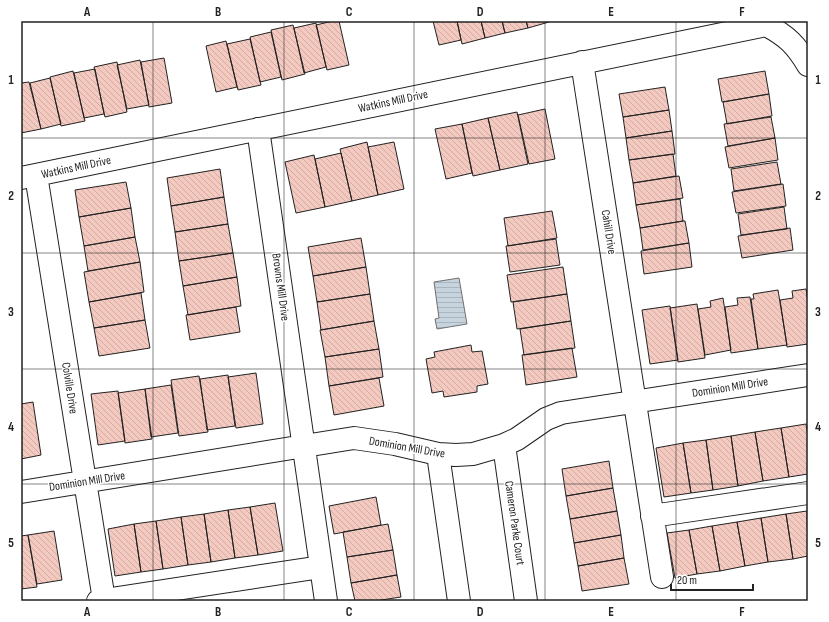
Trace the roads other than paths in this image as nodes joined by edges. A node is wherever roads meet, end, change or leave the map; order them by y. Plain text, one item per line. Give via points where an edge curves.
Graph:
1 (582, 62) junction
2 (808, 66) edge
3 (258, 129) junction
4 (28, 177) edge
5 (808, 375) edge
6 (635, 401) junction
7 (504, 445) junction
8 (304, 446) junction
9 (438, 454) junction
10 (85, 482) junction
11 (21, 492) edge
12 (808, 493) edge
13 (652, 516) junction
14 (321, 567) junction
15 (662, 576) dead end
16 (101, 601) edge
17 (326, 601) edge
18 (459, 601) edge
19 (526, 601) edge

1 - 2 street, Watkins Mill Drive via 766,25 783,34 799,50
1 - 3 street, Watkins Mill Drive
1 - 6 street, Cahill Drive
3 - 4 street, Watkins Mill Drive
3 - 8 street, Browns Mill Drive
4 - 10 street, Colville Drive
5 - 6 street, Dominion Mill Drive
6 - 7 street, Dominion Mill Drive via 561,413 546,419
6 - 13 street, Cahill Drive
7 - 9 street, Dominion Mill Drive via 473,454
7 - 19 street, Cameron Parke Court
8 - 9 street, Dominion Mill Drive via 354,438
8 - 10 street, Dominion Mill Drive
8 - 14 street, Browns Mill Drive
9 - 18 street
10 - 11 street, Dominion Mill Drive
10 - 16 street, Colville Drive
12 - 13 street
13 - 15 street, Cahill Drive
14 - 16 street
14 - 17 street, Browns Mill Drive

